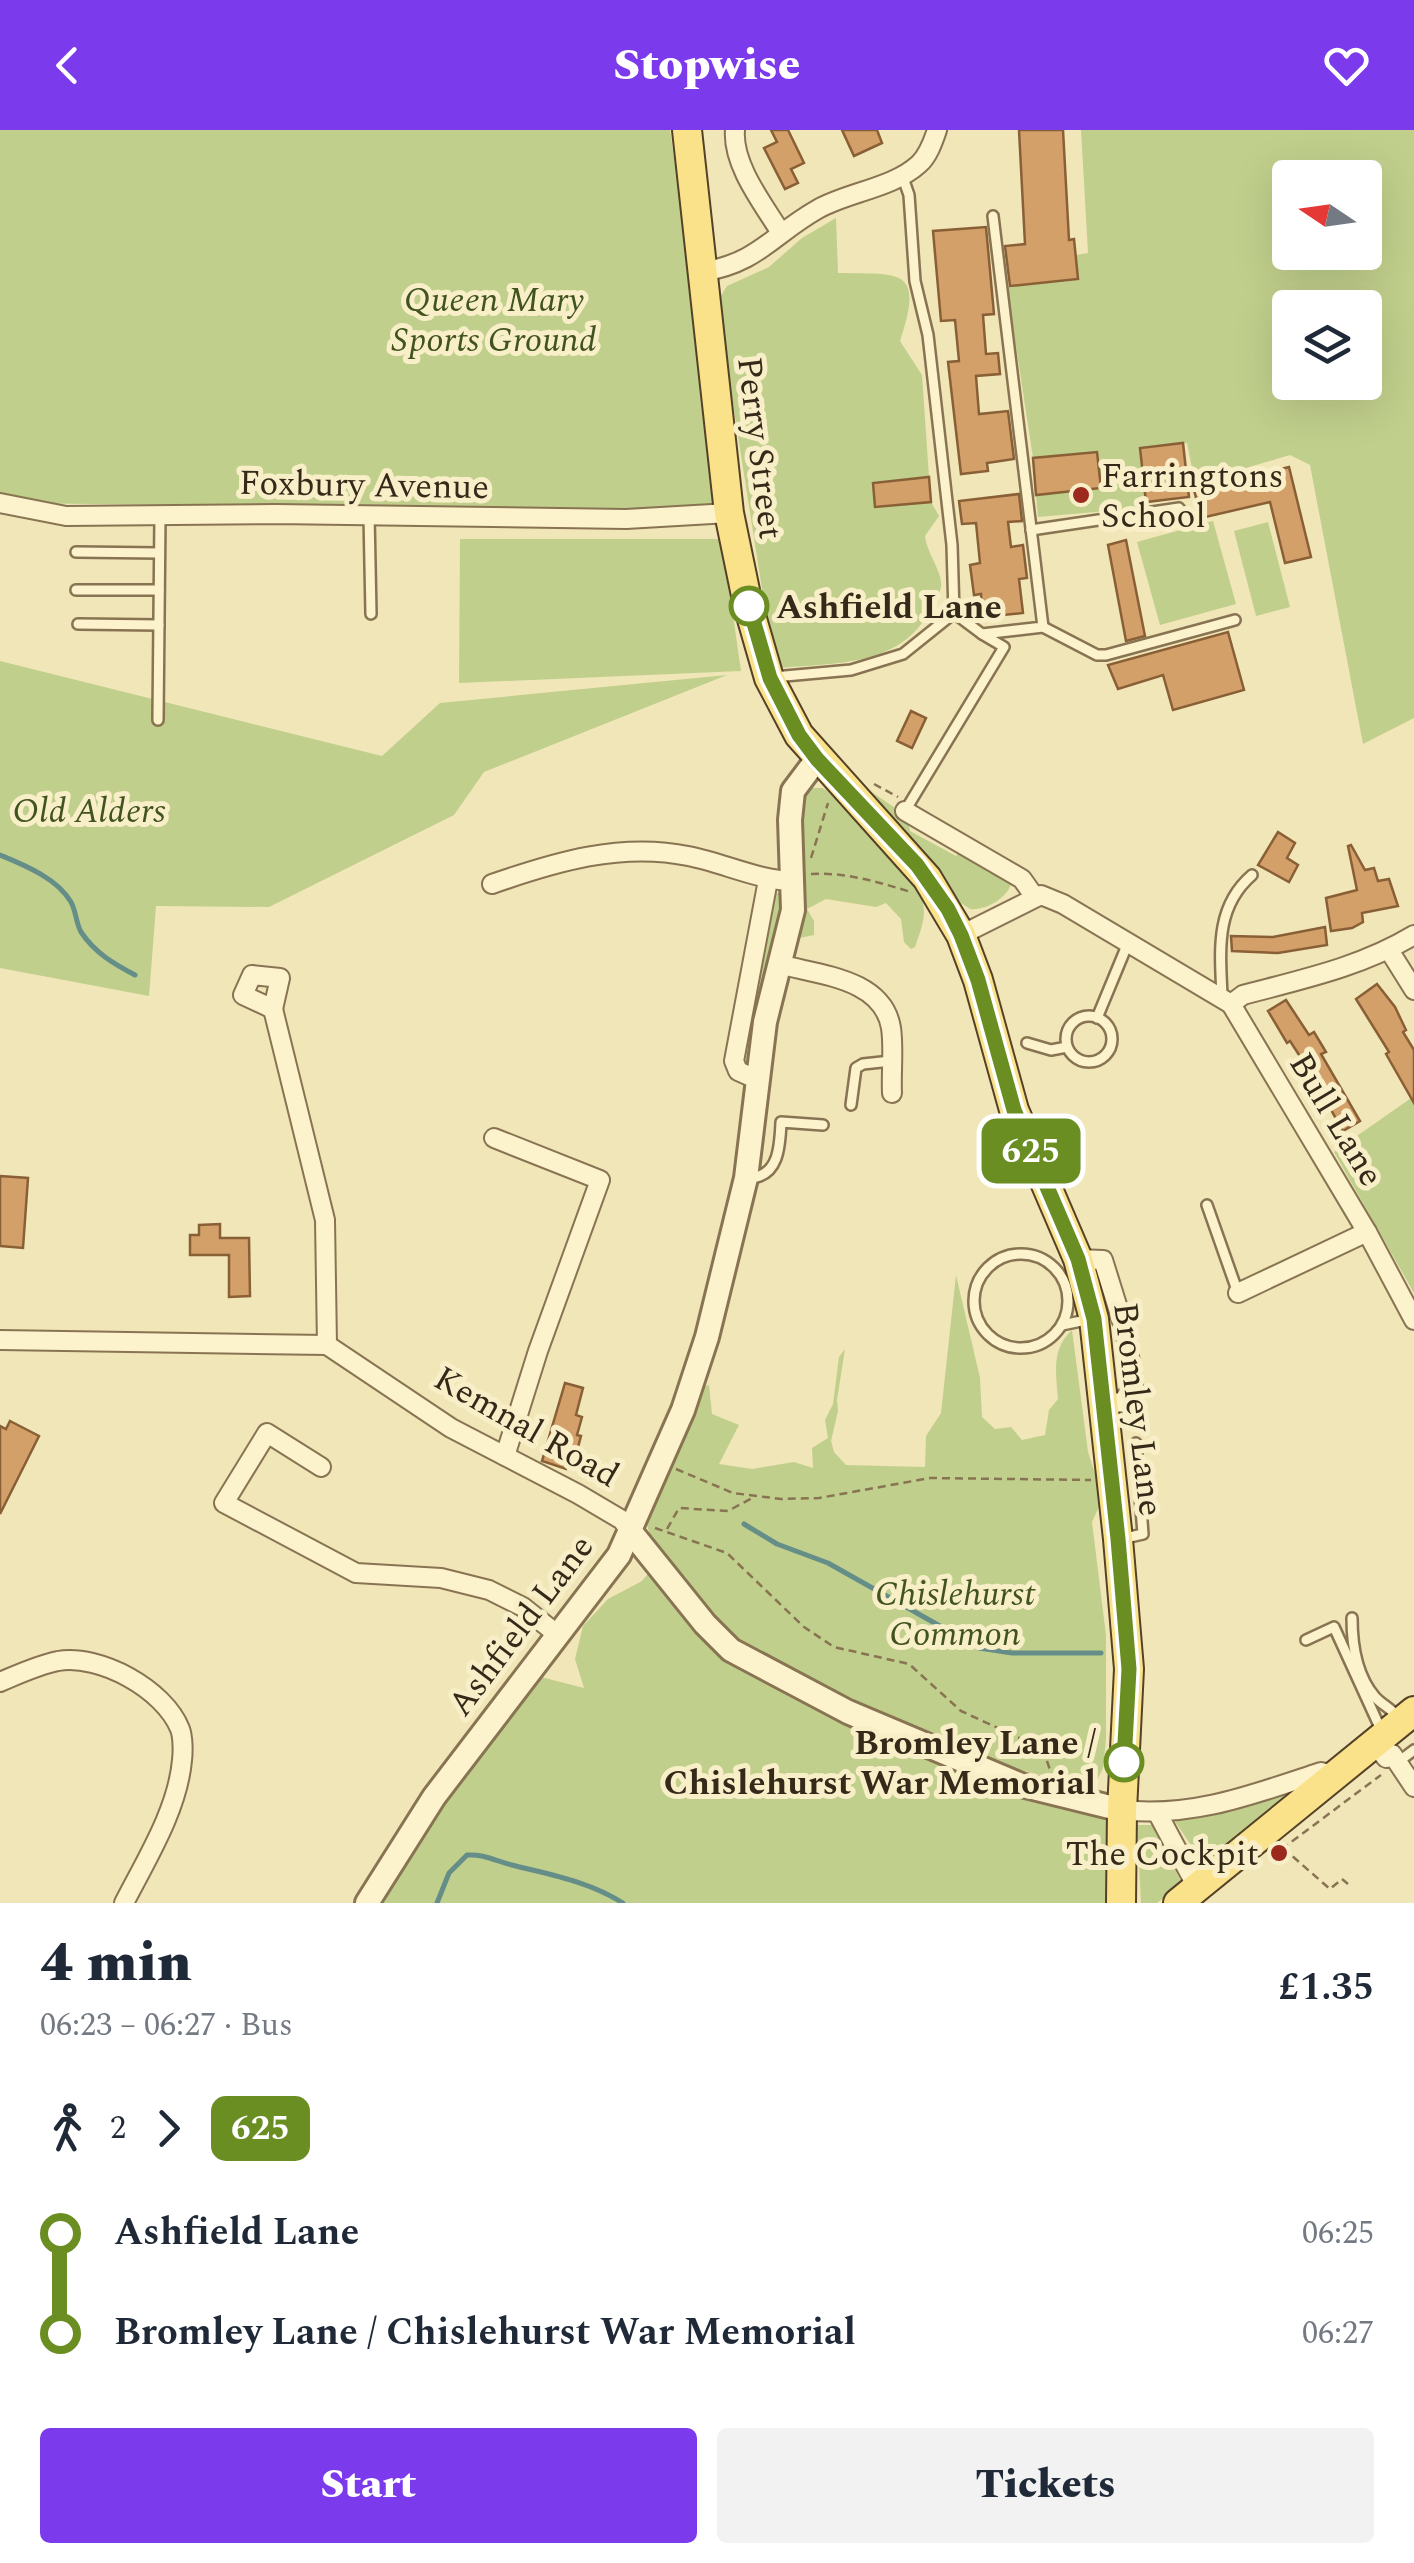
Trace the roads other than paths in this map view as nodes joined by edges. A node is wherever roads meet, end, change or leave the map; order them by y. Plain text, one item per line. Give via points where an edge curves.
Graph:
1 (687, 130) edge
2 (735, 130) edge
3 (937, 130) edge
4 (902, 175) junction
5 (993, 216) dead end
6 (781, 233) junction
7 (702, 272) junction
8 (0, 503) edge
9 (1178, 508) dead end
10 (729, 513) junction
11 (369, 515) junction
12 (160, 516) junction
13 (1031, 530) junction
14 (76, 552) dead end
15 (160, 553) junction
16 (76, 590) dead end
17 (159, 590) junction
18 (371, 614) dead end
19 (954, 614) junction
20 (1235, 620) dead end
21 (78, 624) dead end
22 (159, 625) junction
23 (1043, 627) junction
24 (982, 634) junction
25 (770, 678) junction
26 (158, 720) dead end
27 (817, 759) junction
28 (906, 811) joint
29 (1252, 875) dead end
30 (800, 876) junction
31 (768, 880) junction
32 (492, 884) dead end
33 (1034, 896) junction
34 (961, 935) junction
35 (1414, 935) edge
36 (1128, 942) junction
37 (1389, 950) junction
38 (779, 964) junction
39 (1414, 990) edge
40 (1227, 1002) junction
41 (273, 1009) dead end
42 (1096, 1018) junction
43 (1027, 1042) dead end
44 (1068, 1047) junction
45 (892, 1061) junction
46 (756, 1079) junction
47 (892, 1093) dead end
48 (852, 1105) dead end
49 (823, 1125) dead end
50 (494, 1138) dead end
51 (746, 1178) junction
52 (1207, 1205) dead end
53 (1366, 1232) junction
54 (1078, 1259) junction
55 (1238, 1293) joint
56 (1094, 1319) junction
57 (1414, 1320) edge
58 (1062, 1325) junction
59 (0, 1340) edge
60 (327, 1345) junction
61 (1105, 1404) junction
62 (1136, 1443) dead end
63 (504, 1456) junction
64 (321, 1467) dead end
65 (631, 1532) junction
66 (1118, 1539) junction
67 (1352, 1618) dead end
68 (558, 1636) junction
69 (1306, 1640) dead end
70 (0, 1682) edge
71 (1393, 1727) edge
72 (1414, 1750) edge
73 (1398, 1762) junction
74 (1336, 1775) junction
75 (1414, 1787) edge
76 (1122, 1810) junction
77 (1158, 1814) junction
78 (1193, 1897) edge
79 (124, 1903) edge
80 (367, 1903) edge
81 (1122, 1903) edge

1 - 7 main road, Perry Street
2 - 6 street via 745,172
3 - 4 street via 919,164
4 - 6 street via 820,208
4 - 19 lane via 928,335
5 - 13 lane
6 - 7 street via 754,256
7 - 10 main road, Perry Street
8 - 12 street, Foxbury Avenue via 66,516
9 - 13 lane
10 - 11 street, Foxbury Avenue via 641,519
10 - 25 main road, Perry Street
11 - 12 street, Foxbury Avenue
11 - 18 lane
12 - 15 lane
13 - 23 lane
14 - 15 lane
15 - 17 lane
16 - 17 lane
17 - 22 lane
19 - 24 lane
19 - 25 lane via 903,654 851,670
20 - 23 lane via 1106,655
21 - 22 lane
22 - 26 lane
23 - 24 lane
24 - 28 lane via 1004,648
25 - 27 main road, Perry Street
27 - 30 street, Ashfield Lane via 793,790 790,820
27 - 34 main road, Bromley Lane via 917,865
28 - 33 street via 1022,879
29 - 40 lane via 1236,889 1221,928
30 - 31 street
30 - 38 street, Ashfield Lane
31 - 32 street via 684,855 642,852 547,865
31 - 46 street via 734,1060
33 - 34 street
33 - 36 street via 1048,897
34 - 54 main road, Bromley Lane via 1014,1110
35 - 37 street
36 - 40 street
36 - 42 lane
37 - 39 street
37 - 40 street
38 - 45 street via 870,993 891,1026
38 - 46 street, Ashfield Lane
40 - 53 street, Bull Lane
41 - 60 street via 324,1220
42 - 44 lane via 1074,1022
42 - 44 lane via 1111,1033 1107,1054 1088,1062
43 - 44 lane via 1051,1050
45 - 47 street
45 - 48 lane via 856,1068
46 - 51 street, Ashfield Lane
49 - 51 lane via 781,1122 772,1166 761,1177
50 - 63 street via 600,1180
51 - 65 street, Ashfield Lane via 707,1337
52 - 55 lane
53 - 55 street
53 - 57 street, Bull Lane
54 - 56 main road, Bromley Lane
54 - 61 street via 1103,1260 1126,1334 1133,1386 1122,1402
56 - 58 lane
56 - 61 main road, Bromley Lane
58 - 58 lane via 1064,1281 1044,1260 1014,1255 988,1268 979,1281 976,1312 993,1339 1007,1346 1038,1345
59 - 60 street
60 - 63 street, Kemnal Road
61 - 66 main road, Bromley Lane
62 - 66 lane via 1143,1534
63 - 65 street, Kemnal Road via 622,1520
64 - 68 street via 267,1433 224,1503 356,1573 441,1578 489,1590
65 - 68 street, Ashfield Lane
65 - 76 street, Kemnal Road via 731,1650 848,1712 1022,1785
66 - 76 main road, Bromley Lane via 1129,1669
67 - 71 lane via 1353,1652 1374,1696 1394,1710
68 - 80 street, Ashfield Lane via 434,1797
69 - 71 lane via 1334,1626
70 - 79 street via 60,1661 84,1662 143,1687 180,1730 182,1761 173,1796
71 - 73 street via 1386,1758 1392,1754
71 - 74 main road
72 - 73 lane
73 - 75 street
74 - 77 street via 1321,1772 1227,1802
74 - 78 main road via 1274,1846
76 - 77 street
76 - 81 main road, Bromley Lane
77 - 78 street

